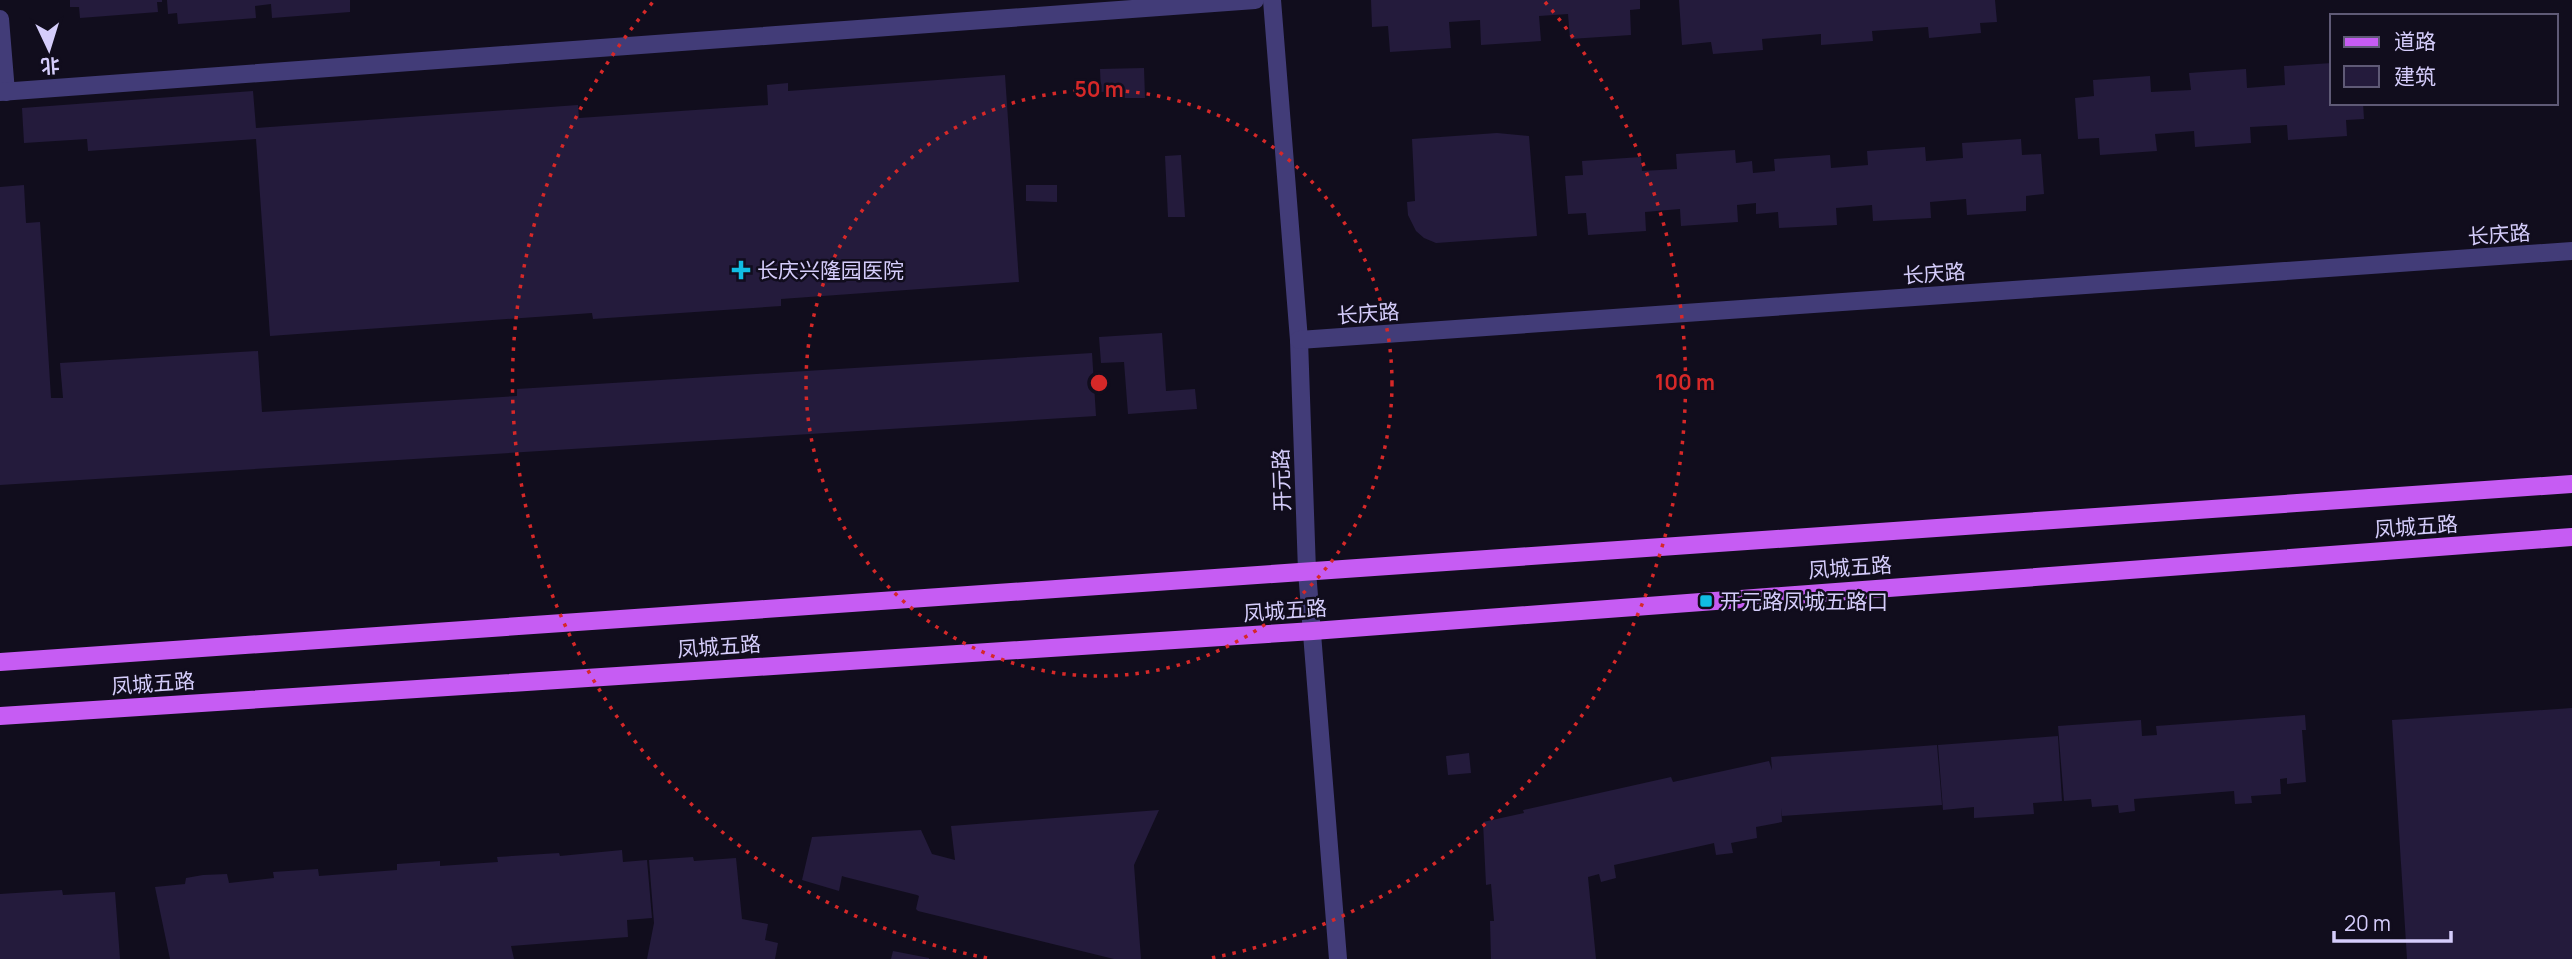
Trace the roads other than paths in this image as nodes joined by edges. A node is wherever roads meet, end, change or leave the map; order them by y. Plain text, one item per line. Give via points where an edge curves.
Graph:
1 (1255, 0) edge
2 (1272, 0) edge
3 (0, 19) edge
4 (3, 92) edge
5 (2572, 251) edge
6 (1299, 340) junction
7 (2572, 484) edge
8 (2572, 537) edge
9 (1307, 570) junction
10 (1313, 631) junction
11 (0, 662) edge
12 (0, 716) edge
13 (1338, 959) edge

1 - 4 street
2 - 6 street, 开元路
3 - 4 street
5 - 6 street, 长庆路
6 - 9 street, 开元路
7 - 9 main road, 凤城五路
8 - 10 main road, 凤城五路
9 - 10 street, 开元路
9 - 11 main road, 凤城五路
10 - 12 main road, 凤城五路
10 - 13 street, 开元路

